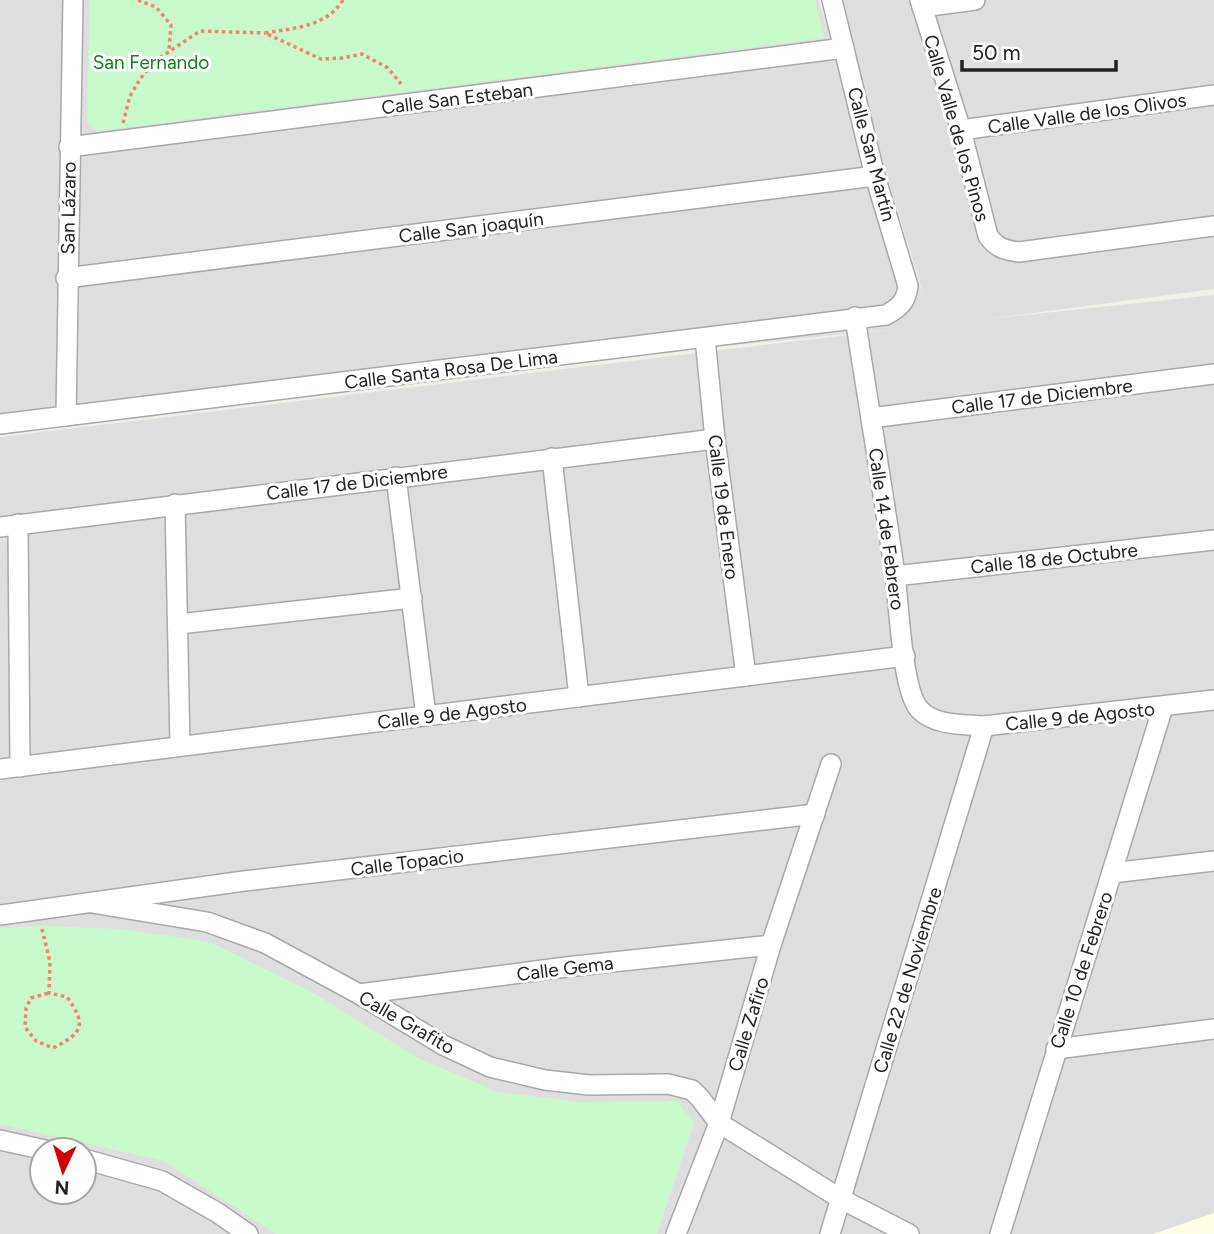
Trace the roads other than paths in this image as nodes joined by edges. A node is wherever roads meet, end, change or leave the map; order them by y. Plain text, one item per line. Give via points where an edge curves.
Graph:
1 (72, 0) edge
2 (832, 0) edge
3 (975, 0) edge
4 (921, 4) edge
5 (844, 48) junction
6 (1214, 95) edge
7 (961, 130) junction
8 (69, 147) junction
9 (875, 176) junction
10 (1214, 226) edge
11 (66, 278) junction
12 (900, 307) joint
13 (855, 317) junction
14 (705, 338) junction
15 (1214, 374) edge
16 (66, 416) junction
17 (871, 418) junction
18 (0, 424) edge
19 (715, 439) junction
20 (552, 458) junction
21 (396, 477) junction
22 (175, 504) junction
23 (9, 525) edge
24 (1214, 540) edge
25 (895, 576) junction
26 (412, 598) junction
27 (179, 624) junction
28 (905, 656) junction
29 (746, 676) junction
30 (579, 697) junction
31 (1214, 700) edge
32 (1163, 707) junction
33 (426, 716) junction
34 (946, 722) joint
35 (984, 726) junction
36 (180, 745) junction
37 (831, 764) dead end
38 (20, 767) junction
39 (0, 769) edge
40 (815, 814) junction
41 (1214, 861) edge
42 (1112, 873) junction
43 (92, 903) junction
44 (0, 915) edge
45 (771, 945) junction
46 (359, 993) junction
47 (1214, 1030) edge
48 (1056, 1049) junction
49 (719, 1123) junction
50 (0, 1140) edge
51 (28, 1146) edge
52 (98, 1163) edge
53 (841, 1199) junction
54 (248, 1234) edge
55 (676, 1234) edge
56 (830, 1234) edge
57 (909, 1234) edge
58 (1000, 1234) edge

1 - 8 street, San Lázaro
2 - 5 street, Calle San Martín
3 - 4 street
4 - 7 street, Calle Valle de los Pinos
5 - 8 street, Calle San Esteban
5 - 9 street, Calle San Martín
6 - 7 street, Calle Valle de los Olivos
7 - 10 street, Calle Valle de los Pinos via 988,236 1004,250 1019,252
8 - 11 street, San Lázaro
9 - 11 street, Calle San joaquín
9 - 12 street, Calle San Martín via 908,286
11 - 16 street, San Lázaro
12 - 13 street, Calle Santa Rosa De Lima via 886,315
13 - 14 street, Calle Santa Rosa De Lima
13 - 17 street, Calle 14 de Febrero
14 - 16 street, Calle Santa Rosa De Lima
14 - 19 street, Calle 19 de Enero
15 - 17 street, Calle 17 de Diciembre
16 - 18 street, Calle Santa Rosa De Lima
17 - 25 street, Calle 14 de Febrero
19 - 20 street, Calle 17 de Diciembre
19 - 29 street, Calle 19 de Enero
20 - 21 street, Calle 17 de Diciembre
20 - 30 street
21 - 22 street, Calle 17 de Diciembre
21 - 26 street
22 - 23 street, Calle 17 de Diciembre
22 - 27 street
23 - 38 street
24 - 25 street, Calle 18 de Octubre
25 - 28 street, Calle 14 de Febrero
26 - 27 street
26 - 33 street
27 - 36 street
28 - 29 street, Calle 9 de Agosto
28 - 34 street, Calle 14 de Febrero via 911,697 927,717
29 - 30 street, Calle 9 de Agosto
30 - 33 street, Calle 9 de Agosto
31 - 32 street, Calle 9 de Agosto
32 - 35 street, Calle 9 de Agosto
32 - 42 street, Calle 10 de Febrero
33 - 36 street, Calle 9 de Agosto
34 - 35 street, Calle 9 de Agosto
35 - 53 street, Calle 22 de Noviembre
36 - 38 street, Calle 9 de Agosto
37 - 40 street, Calle Zafiro
38 - 39 street, Calle 9 de Agosto
40 - 43 street, Calle Topacio
40 - 45 street, Calle Zafiro
41 - 42 street
42 - 48 street, Calle 10 de Febrero
43 - 44 street, Calle Topacio
43 - 46 street, Calle Grafito via 206,922 265,943
45 - 46 street, Calle Gema
45 - 49 street, Calle Zafiro
46 - 49 street, Calle Grafito via 443,1045 490,1067 589,1085 682,1086 700,1098
47 - 48 street
48 - 58 street, Calle 10 de Febrero
49 - 53 street
49 - 55 street, Calle Zafiro
50 - 51 street
52 - 54 street via 162,1181
53 - 56 street, Calle 22 de Noviembre
53 - 57 street

